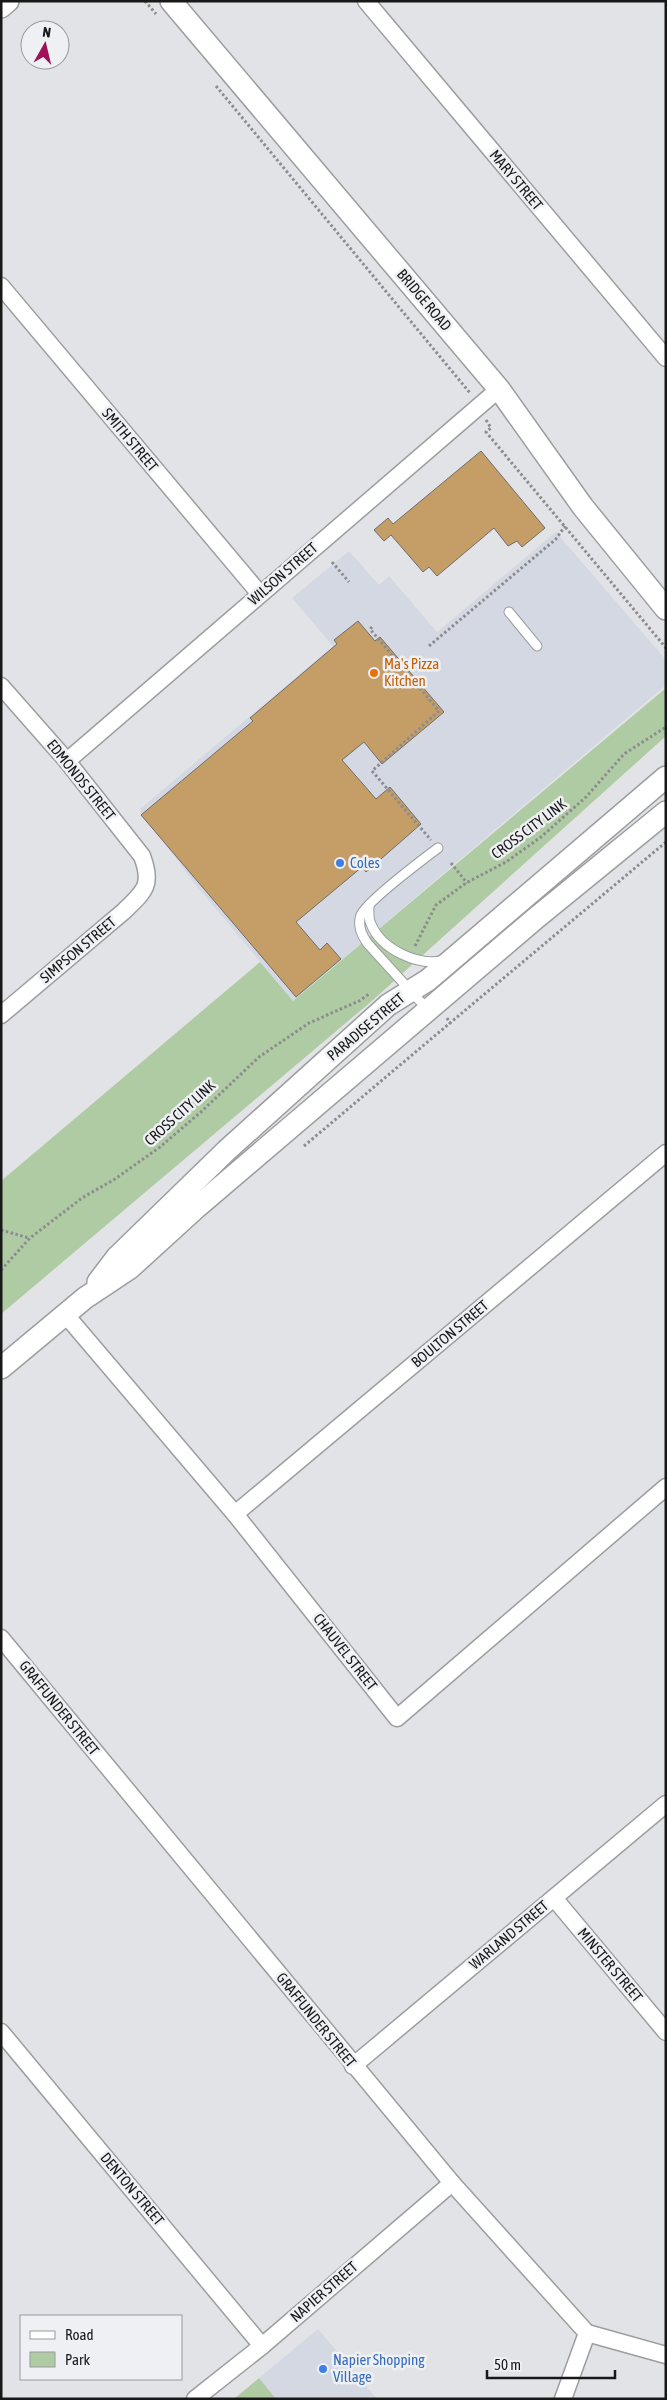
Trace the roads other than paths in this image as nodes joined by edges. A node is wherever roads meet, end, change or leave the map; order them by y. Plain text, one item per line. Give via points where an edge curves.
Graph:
1 (8, 1) edge
2 (366, 1) edge
3 (1, 7) edge
4 (164, 9) edge
5 (1, 286) edge
6 (666, 358) edge
7 (499, 389) junction
8 (260, 594) junction
9 (663, 598) edge
10 (509, 612) dead end
11 (538, 646) dead end
12 (1, 686) edge
13 (68, 760) junction
14 (666, 777) edge
15 (666, 812) edge
16 (435, 844) road end
17 (148, 881) joint
18 (369, 905) junction
19 (454, 957) junction
20 (410, 991) junction
21 (437, 1014) junction
22 (1, 1015) edge
23 (666, 1153) edge
24 (85, 1298) junction
25 (65, 1314) junction
26 (1, 1368) edge
27 (666, 1487) edge
28 (235, 1514) junction
29 (1, 1638) edge
30 (666, 1804) edge
31 (554, 1898) junction
32 (1, 2032) edge
33 (666, 2032) edge
34 (353, 2066) junction
35 (452, 2183) junction
36 (587, 2333) junction
37 (262, 2346) junction
38 (666, 2355) edge
39 (195, 2399) edge
40 (563, 2399) edge

1 - 3 street
2 - 6 street, MARY STREET
4 - 7 street, BRIDGE ROAD
5 - 8 street, SMITH STREET
7 - 8 street, WILSON STREET
7 - 9 street, BRIDGE ROAD via 583,507
8 - 13 street, WILSON STREET
10 - 11 lane
12 - 13 street, EDMONDS STREET
13 - 17 street, EDMONDS STREET via 142,856 148,870
14 - 19 street, PARADISE STREET
15 - 21 street, PARADISE STREET via 536,918
16 - 18 lane
17 - 22 street, SIMPSON STREET via 138,898 123,912
18 - 19 lane via 370,922 377,936 400,953 428,962
18 - 20 lane via 360,916 363,937
19 - 20 street, PARADISE STREET
20 - 21 lane
20 - 24 street, PARADISE STREET via 388,1005 226,1151 117,1257
21 - 24 street, PARADISE STREET via 197,1207 130,1268
23 - 28 street, BOULTON STREET
24 - 25 street, PARADISE STREET
25 - 26 street, PARADISE STREET
25 - 28 street, CHAUVEL STREET
27 - 28 street, CHAUVEL STREET via 397,1718
29 - 34 street, GRAFFUNDER STREET
30 - 31 street, WARLAND STREET
31 - 33 street, MINSTER STREET
31 - 34 street, WARLAND STREET
32 - 37 street, DENTON STREET
34 - 35 street, GRAFFUNDER STREET
35 - 36 street, GRAFFUNDER STREET
35 - 37 street, NAPIER STREET
36 - 38 street
36 - 40 street
37 - 39 street, NAPIER STREET

